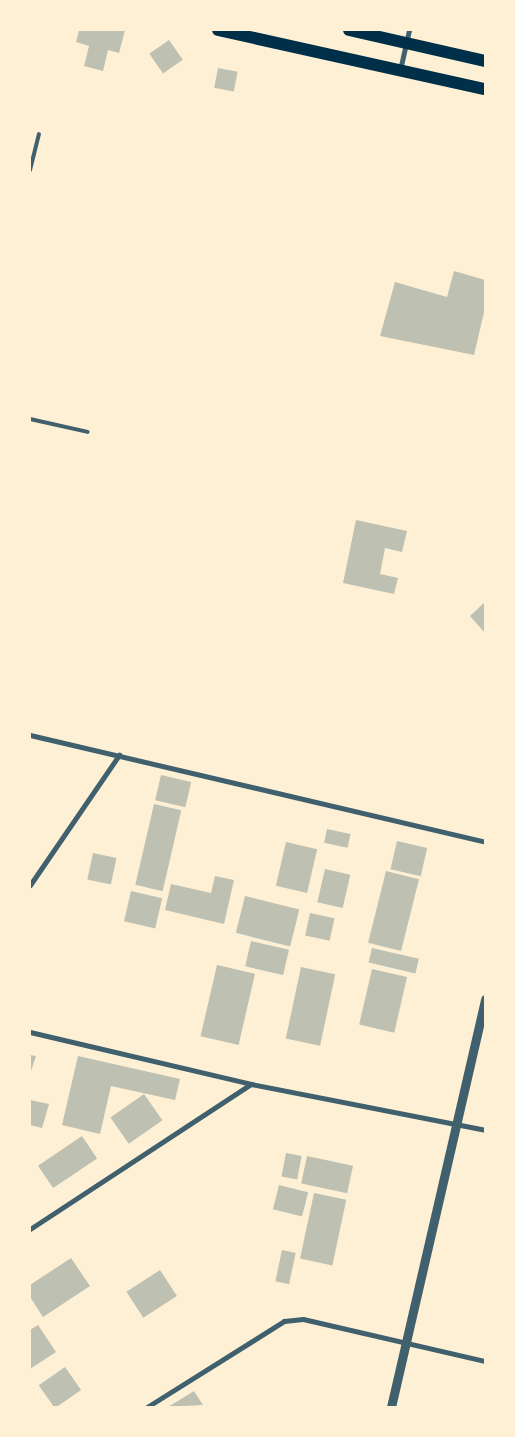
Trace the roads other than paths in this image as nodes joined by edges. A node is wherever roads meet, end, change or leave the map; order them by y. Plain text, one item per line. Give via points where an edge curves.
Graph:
1 (218, 30) edge
2 (349, 30) edge
3 (408, 36) edge
4 (485, 61) edge
5 (400, 70) junction
6 (485, 89) edge
7 (39, 134) dead end
8 (30, 170) edge
9 (30, 419) edge
10 (88, 432) dead end
11 (30, 735) edge
12 (118, 755) junction
13 (485, 842) edge
14 (30, 885) edge
15 (485, 999) edge
16 (30, 1032) edge
17 (251, 1084) junction
18 (456, 1123) junction
19 (485, 1130) edge
20 (30, 1229) edge
21 (406, 1343) junction
22 (485, 1361) edge
23 (147, 1407) edge
24 (391, 1407) edge

1 - 5 main road
2 - 3 main road
3 - 4 main road
3 - 5 street
5 - 6 main road
7 - 8 lane
9 - 10 lane
11 - 12 street
12 - 13 street
12 - 14 street
15 - 18 street
16 - 17 street
17 - 18 street
17 - 20 street
18 - 19 street
18 - 21 street
21 - 22 street
21 - 23 street via 303,1319 284,1321
21 - 24 street

